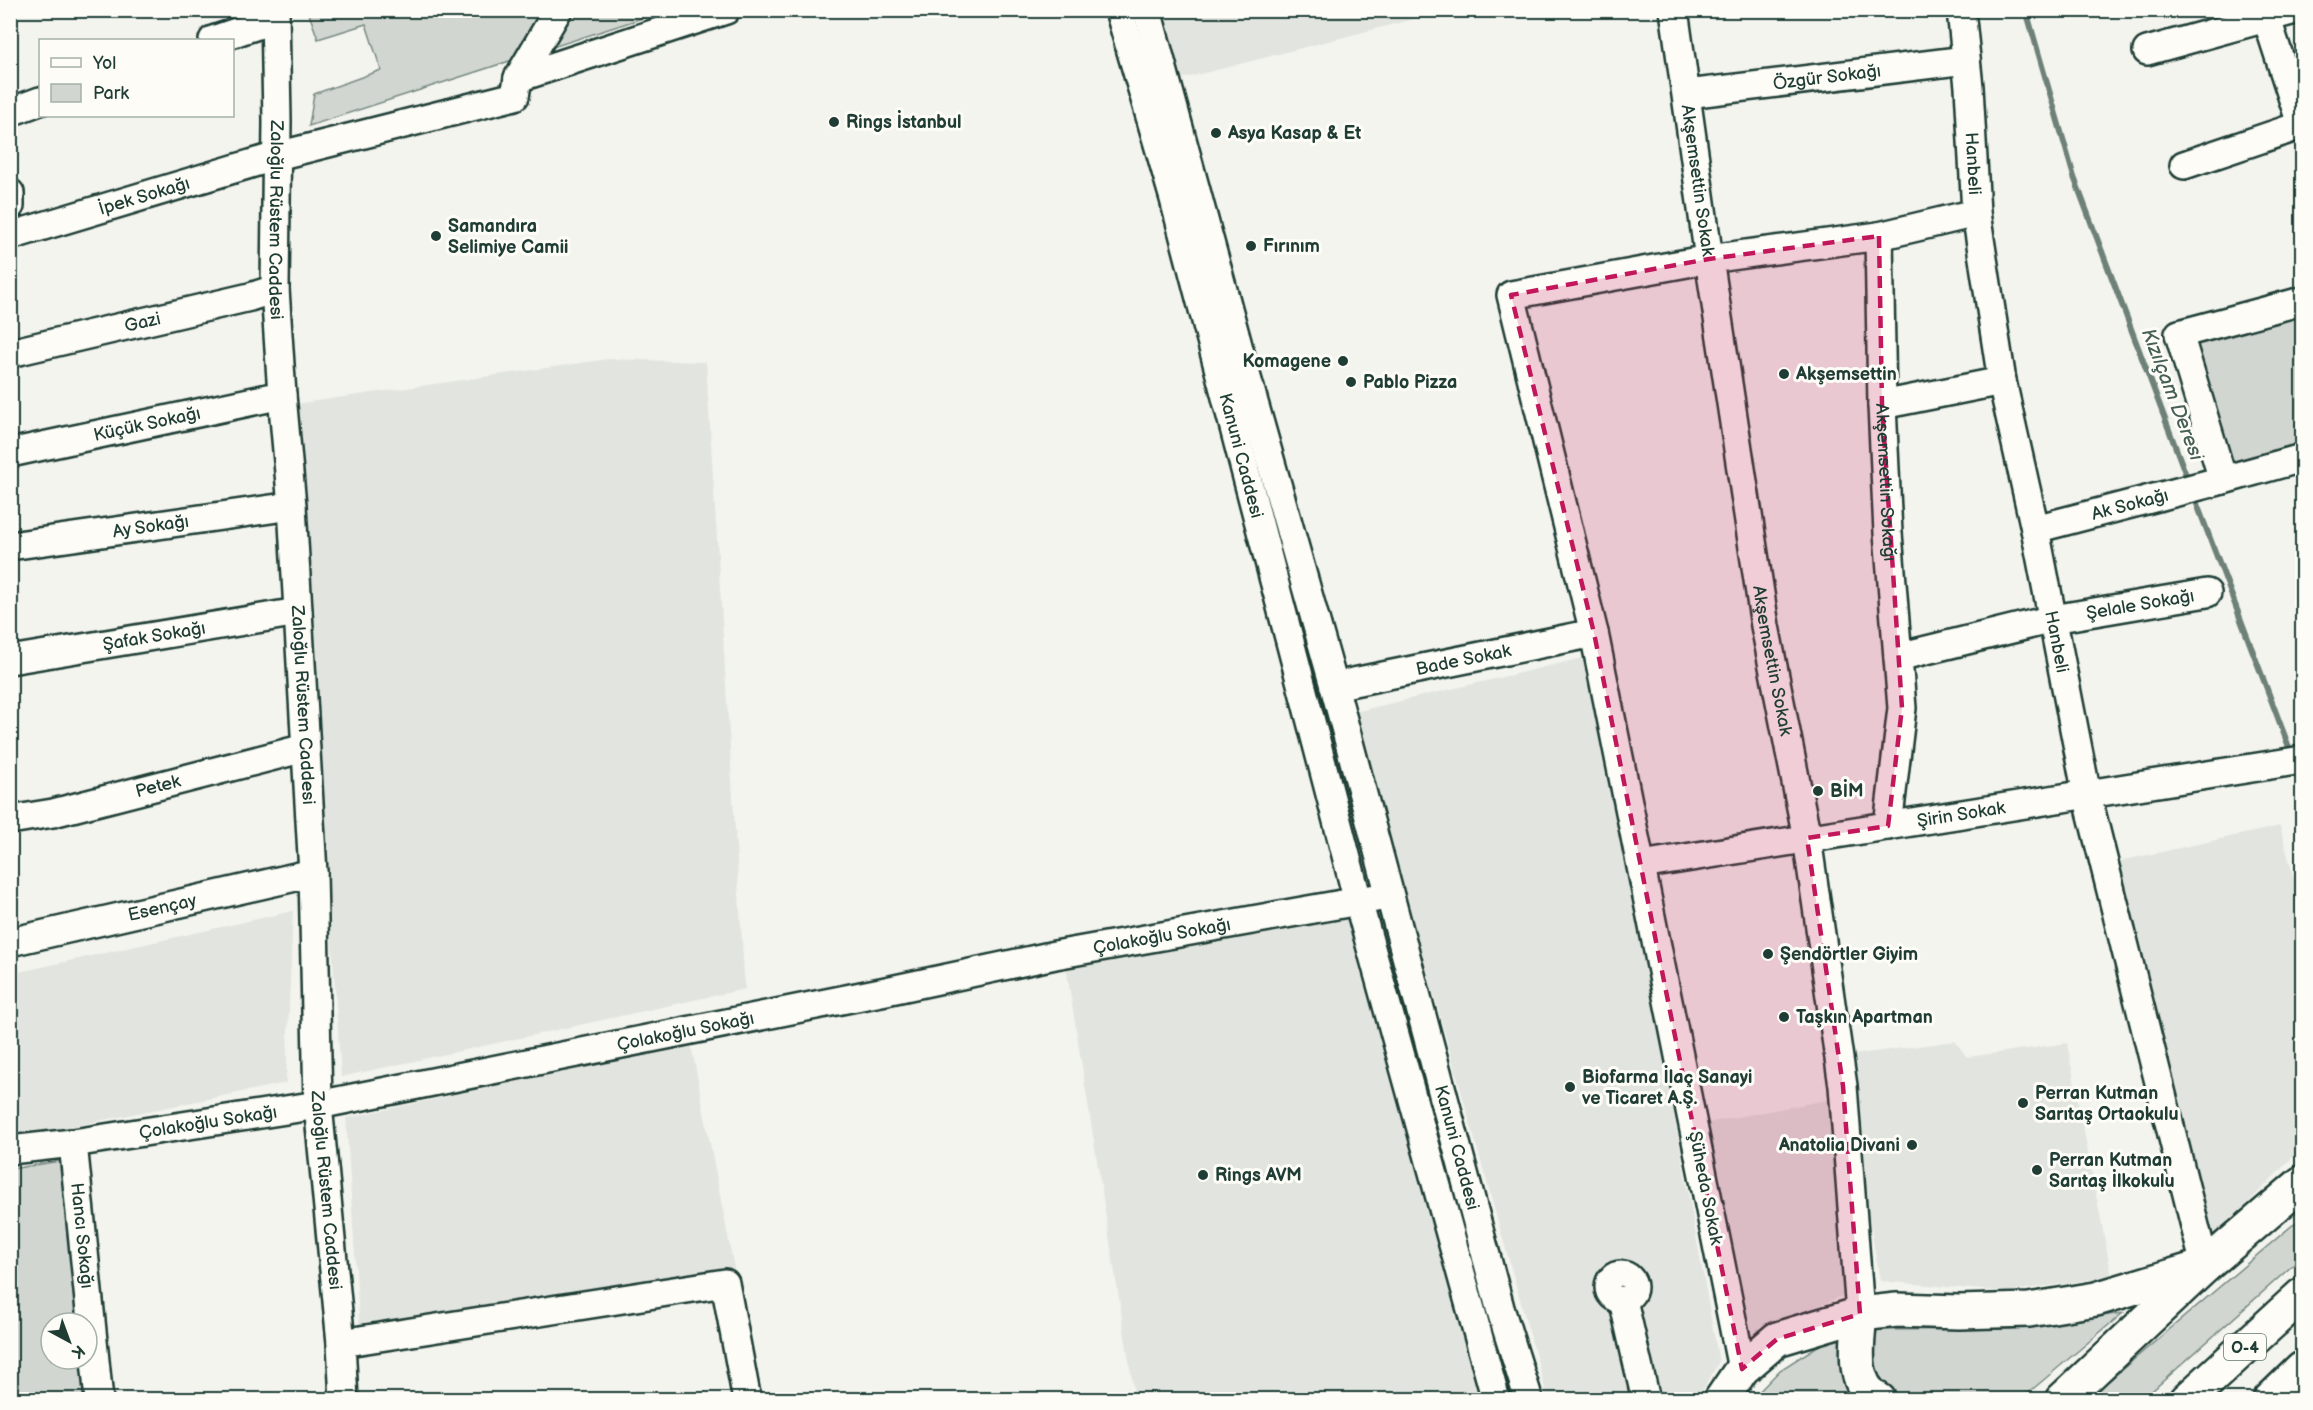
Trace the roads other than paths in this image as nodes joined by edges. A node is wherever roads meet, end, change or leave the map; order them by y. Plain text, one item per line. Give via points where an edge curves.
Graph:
1 (558, 10) edge
2 (726, 10) edge
3 (1119, 10) edge
4 (1148, 10) edge
5 (1674, 10) edge
6 (1960, 10) edge
7 (2295, 10) edge
8 (2265, 14) edge
9 (275, 15) edge
10 (215, 39) edge
11 (2147, 51) dead end
12 (1966, 60) junction
13 (518, 78) junction
14 (1687, 94) junction
15 (39, 101) edge
16 (10, 112) edge
17 (2302, 123) edge
18 (277, 156) junction
19 (2184, 165) dead end
20 (10, 193) edge
21 (10, 206) edge
22 (1976, 213) junction
23 (10, 236) edge
24 (1879, 236) junction
25 (1709, 259) junction
26 (275, 289) junction
27 (2302, 301) edge
28 (10, 353) edge
29 (2002, 381) junction
30 (282, 395) junction
31 (1882, 405) junction
32 (10, 453) edge
33 (2302, 458) edge
34 (2214, 482) junction
35 (292, 506) junction
36 (2035, 529) junction
37 (10, 546) edge
38 (2207, 593) dead end
39 (298, 612) junction
40 (2053, 619) junction
41 (1594, 633) junction
42 (1898, 657) junction
43 (10, 660) edge
44 (1334, 686) junction
45 (305, 748) junction
46 (2291, 761) edge
47 (2087, 795) junction
48 (10, 820) edge
49 (1888, 826) junction
50 (1807, 838) junction
51 (1641, 865) junction
52 (313, 873) junction
53 (1389, 895) junction
54 (1358, 901) junction
55 (10, 942) edge
56 (318, 1105) junction
57 (73, 1143) junction
58 (10, 1150) edge
59 (2302, 1183) edge
60 (2205, 1266) junction
61 (2302, 1295) edge
62 (1623, 1300) dead end
63 (1860, 1314) junction
64 (341, 1343) junction
65 (1742, 1369) junction
66 (2302, 1370) edge
67 (99, 1400) edge
68 (344, 1400) edge
69 (747, 1400) edge
70 (1496, 1400) edge
71 (1529, 1400) edge
72 (1646, 1400) edge
73 (1721, 1400) edge
74 (1880, 1400) edge
75 (2061, 1400) edge
76 (2187, 1400) edge
77 (2270, 1400) edge

1 - 13 street
2 - 13 street
3 - 54 street, Kanuni Caddesi via 1174,199
4 - 44 street, Kanuni Caddesi
5 - 14 street, Akşemsettin Sokak
6 - 12 street, Hanbeli
7 - 8 street
8 - 11 street
8 - 17 street
9 - 10 street
9 - 18 street, Zaloğlu Rüstem Caddesi
12 - 14 street, Özgür Sokağı
12 - 22 street, Hanbeli
13 - 18 street, İpek Sokağı via 515,96
14 - 25 street, Akşemsettin Sokak
15 - 16 street
17 - 19 street
18 - 23 street, İpek Sokağı
18 - 26 street, Zaloğlu Rüstem Caddesi
20 - 21 street
22 - 24 street
22 - 29 street, Hanbeli
24 - 25 street
24 - 31 street, Akşemsettin Sokağı
25 - 41 street, Şüheda Sokak via 1511,295
25 - 50 street, Akşemsettin Sokak via 1765,626
26 - 28 street, Gazi
26 - 30 street, Zaloğlu Rüstem Caddesi
27 - 34 street via 2179,334
29 - 31 street
29 - 36 street, Hanbeli
30 - 32 street, Küçük Sokağı
30 - 35 street, Zaloğlu Rüstem Caddesi
31 - 42 street, Akşemsettin Sokağı
33 - 34 street, Ak Sokağı
34 - 36 street, Ak Sokağı
35 - 37 street, Ay Sokağı
35 - 39 street, Zaloğlu Rüstem Caddesi
36 - 40 street, Hanbeli
38 - 40 street, Şelale Sokağı
39 - 43 street, Şafak Sokağı
39 - 45 street, Zaloğlu Rüstem Caddesi
40 - 42 street, Şelale Sokağı
40 - 47 street, Hanbeli
41 - 44 street, Bade Sokak
41 - 51 street, Şüheda Sokak
42 - 49 street, Akşemsettin Sokağı via 1902,708
44 - 53 street, Kanuni Caddesi
45 - 48 street, Petek via 53,813
45 - 52 street, Zaloğlu Rüstem Caddesi
46 - 47 street, Şirin Sokak
47 - 49 street, Şirin Sokak
47 - 60 street, Hanbeli
49 - 50 street, Şirin Sokak
50 - 51 street, Şirin Sokak
50 - 63 street, Akşemsettin Sokak via 1844,1086
51 - 65 street, Şüheda Sokak
52 - 55 street, Esençay
52 - 56 street, Zaloğlu Rüstem Caddesi
53 - 54 street
53 - 71 street, Kanuni Caddesi via 1500,1308
54 - 56 street, Çolakoğlu Sokağı via 1055,955
54 - 70 street, Kanuni Caddesi
56 - 57 street, Çolakoğlu Sokağı
56 - 64 street, Zaloğlu Rüstem Caddesi
57 - 58 street, Çolakoğlu Sokağı
57 - 67 street, Hancı Sokağı
59 - 60 main road
60 - 63 main road via 2096,1299 2029,1310 1897,1310
60 - 75 main road
61 - 76 main road, O-4
62 - 72 street
63 - 65 main road via 1777,1340
63 - 74 main road via 1858,1372 1871,1396
64 - 68 street, Zaloğlu Rüstem Caddesi
64 - 69 street via 725,1283
65 - 73 main road
66 - 77 main road

